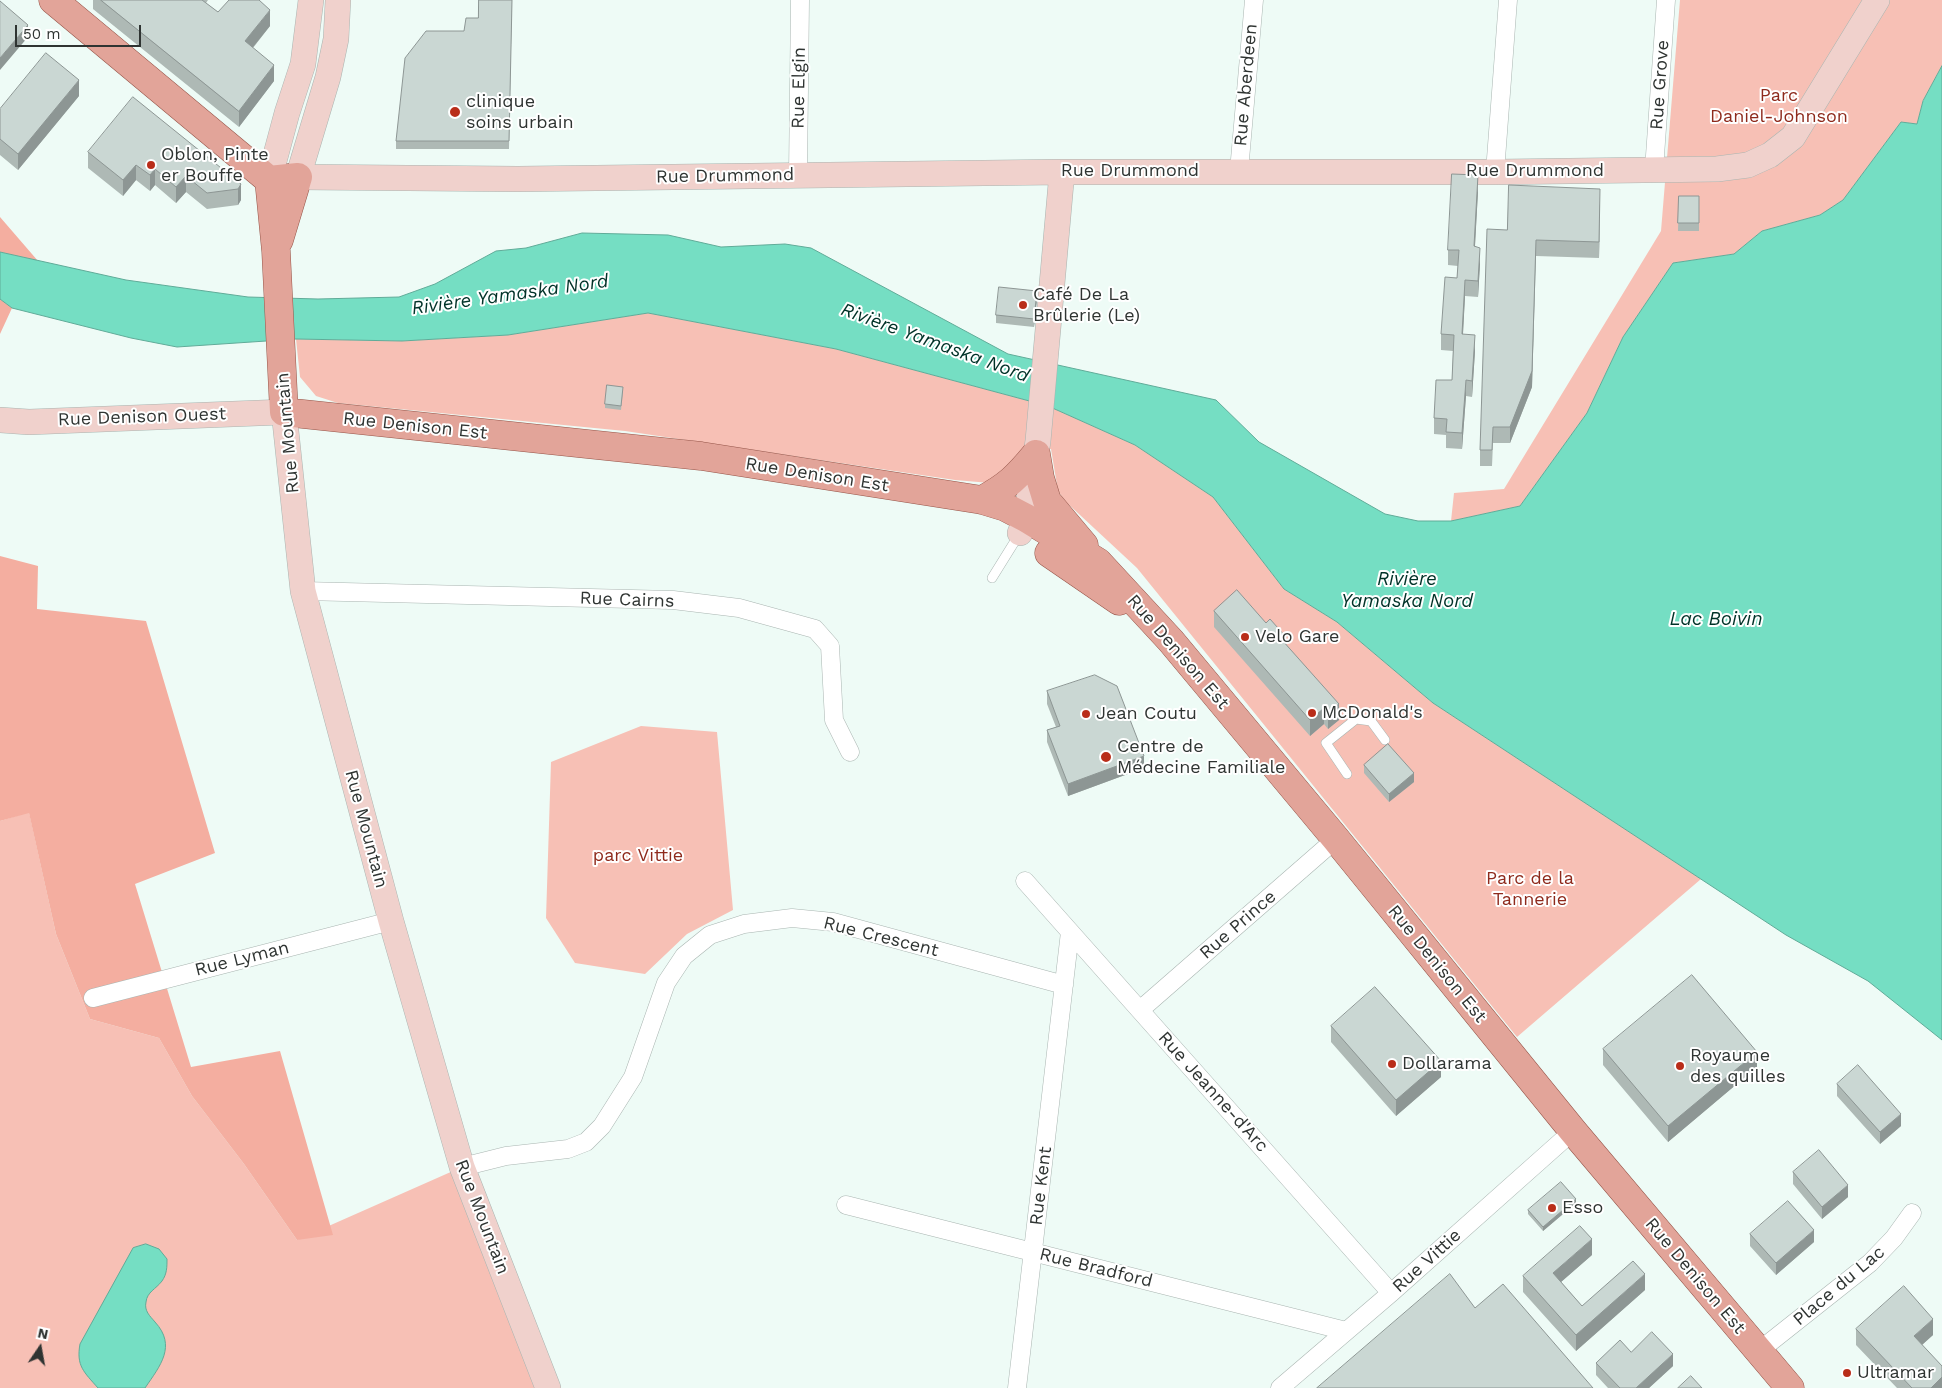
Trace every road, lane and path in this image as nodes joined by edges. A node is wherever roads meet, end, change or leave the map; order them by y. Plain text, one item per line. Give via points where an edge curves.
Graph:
1 (53, 0) edge
2 (311, 0) edge
3 (338, 0) edge
4 (800, 0) edge
5 (1254, 0) edge
6 (1508, 0) edge
7 (1666, 0) edge
8 (1877, 0) edge
9 (1239, 170) junction
10 (1654, 170) junction
11 (1062, 172) junction
12 (1495, 172) junction
13 (798, 175) junction
14 (298, 177) junction
15 (269, 180) junction
16 (276, 251) junction
17 (284, 412) junction
18 (0, 420) edge
19 (1037, 447) junction
20 (894, 487) junction
21 (982, 500) junction
22 (1023, 525) junction
23 (1098, 562) junction
24 (992, 578) dead end
25 (303, 591) junction
26 (1160, 630) junction
27 (1385, 740) dead end
28 (850, 752) dead end
29 (1348, 774) dead end
30 (1336, 839) junction
31 (1025, 881) dead end
32 (391, 921) junction
33 (1070, 932) junction
34 (1064, 985) junction
35 (93, 998) dead end
36 (1140, 1010) junction
37 (1573, 1131) junction
38 (462, 1167) junction
39 (846, 1205) dead end
40 (1912, 1213) dead end
41 (1033, 1252) junction
42 (1391, 1293) junction
43 (1346, 1331) junction
44 (1758, 1351) junction
45 (548, 1388) edge
46 (1017, 1388) edge
47 (1280, 1388) edge
48 (1790, 1388) edge

1 - 15 main road
2 - 15 street via 302,64
3 - 14 street via 336,39 328,77
4 - 13 street, Rue Elgin
5 - 9 street, Rue Aberdeen
6 - 12 street
7 - 10 street, Rue Grove
8 - 10 street, Rue Drummond via 1793,137 1770,155 1748,165
9 - 11 street, Rue Drummond
9 - 12 street, Rue Drummond
10 - 12 street, Rue Drummond
11 - 13 street, Rue Drummond
11 - 19 street
13 - 14 street, Rue Drummond via 518,179
14 - 15 main road
14 - 16 main road, Rue Mountain
15 - 16 main road, Rue Mountain
16 - 17 main road, Rue Mountain
17 - 18 street, Rue Denison Ouest via 29,422
17 - 20 main road, Rue Denison Est via 702,456
17 - 25 street, Rue Mountain
19 - 21 main road via 1018,475
19 - 22 street
19 - 23 main road via 1040,478 1047,501
20 - 21 main road, Rue Denison Est
20 - 22 main road via 970,512
21 - 22 main road, Rue Denison Est via 1005,508
22 - 23 main road, Rue Denison Est
22 - 24 lane
22 - 26 main road
23 - 26 main road, Rue Denison Est
25 - 28 street, Rue Cairns via 673,600 739,608 815,628 830,646 834,720
25 - 32 street, Rue Mountain
26 - 30 main road, Rue Denison Est
27 - 29 lane via 1372,721 1356,719 1326,743
30 - 36 street, Rue Prince
30 - 37 main road, Rue Denison Est
31 - 33 street
32 - 35 street, Rue Lyman
32 - 38 street, Rue Mountain
33 - 34 street
33 - 36 street, Rue Jeanne-d'Arc
34 - 38 street, Rue Crescent via 833,922 792,918 744,924 710,935 684,956 666,983 633,1077 602,1126 586,1142 568,1149 506,1156
34 - 41 street, Rue Kent
36 - 42 street, Rue Jeanne-d'Arc
37 - 42 street, Rue Vittie
37 - 44 main road, Rue Denison Est
38 - 45 street, Rue Mountain
39 - 41 street, Rue Bradford
40 - 44 street, Place du Lac via 1870,1263
41 - 43 street, Rue Bradford
41 - 46 street, Rue Kent
42 - 43 street, Rue Vittie
43 - 47 street, Rue Vittie
44 - 48 main road, Rue Denison Est

